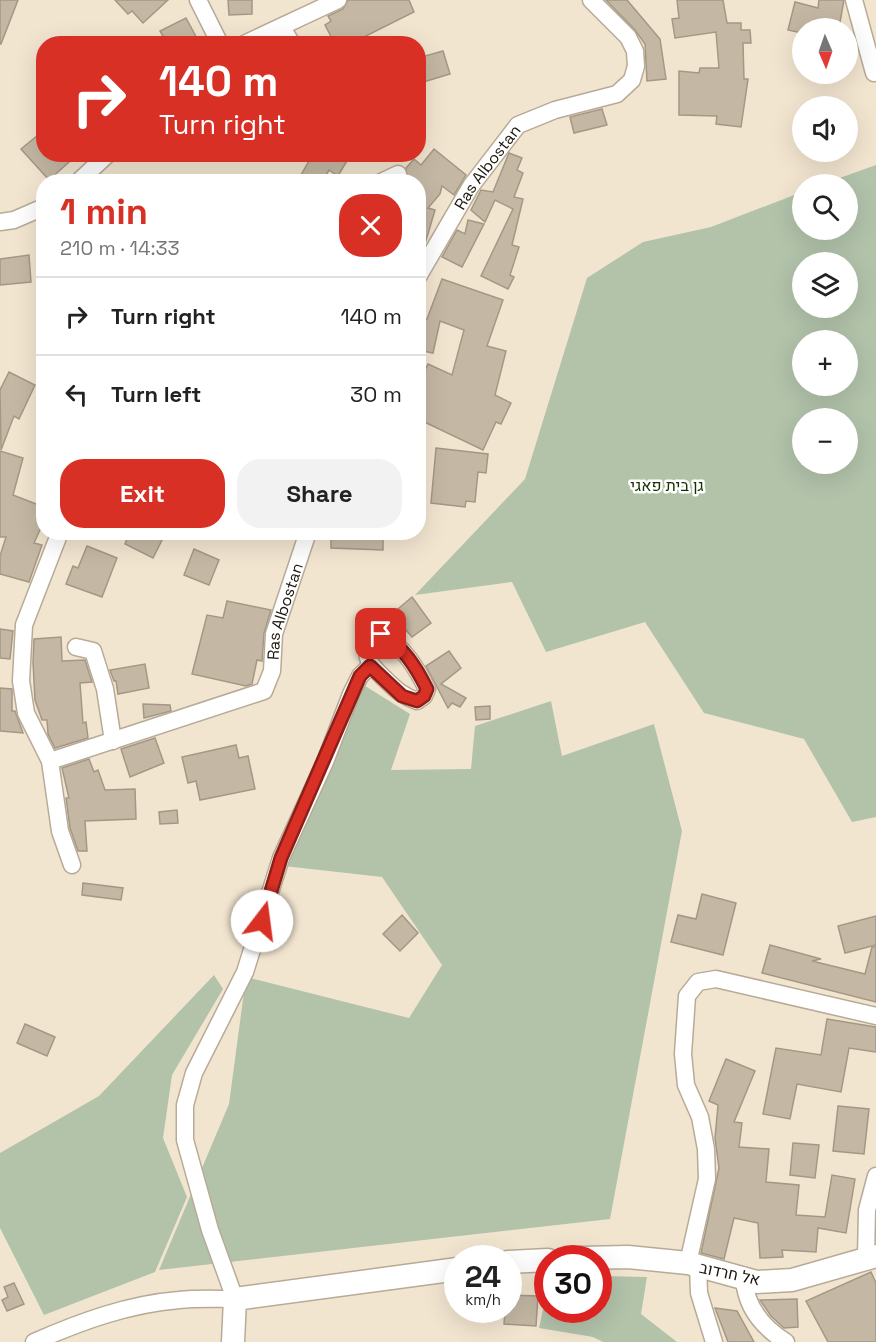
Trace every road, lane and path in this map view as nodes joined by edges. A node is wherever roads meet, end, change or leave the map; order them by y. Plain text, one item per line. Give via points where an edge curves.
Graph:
1 (198, 0) edge
2 (338, 0) edge
3 (591, 0) edge
4 (854, 0) edge
5 (282, 27) junction
6 (216, 36) edge
7 (262, 36) edge
8 (287, 36) edge
9 (874, 73) dead end
10 (99, 162) edge
11 (87, 174) edge
12 (36, 210) edge
13 (0, 222) edge
14 (426, 263) edge
15 (57, 540) edge
16 (305, 540) edge
17 (76, 647) dead end
18 (370, 666) dead end
19 (113, 741) junction
20 (50, 761) junction
21 (72, 865) dead end
22 (876, 1016) edge
23 (876, 1176) edge
24 (612, 1257) edge
25 (871, 1257) edge
26 (693, 1265) junction
27 (444, 1271) edge
28 (744, 1279) junction
29 (235, 1299) junction
30 (34, 1342) edge
31 (233, 1342) edge
32 (714, 1342) edge
33 (786, 1342) edge

1 - 6 street
2 - 5 street
3 - 14 street, Ras Albostan via 628,37 635,51 632,80 617,94 555,110 518,125 471,186
4 - 9 street
5 - 7 street
5 - 8 street
10 - 11 street
12 - 13 street
15 - 20 street via 24,625 21,648 26,713
16 - 19 street, Ras Albostan via 274,634 272,671 264,691
17 - 19 street via 93,651 105,688
18 - 29 street via 351,694 281,858 244,972 194,1073 185,1106 185,1140 210,1230
19 - 20 street
20 - 21 street via 60,831
22 - 26 street via 716,980 698,982 687,996 683,1054 686,1085 700,1117 707,1179
23 - 25 street via 867,1210
24 - 26 street, אל חרדוב
25 - 28 street, אל חרדוב via 792,1280
26 - 28 street, אל חרדוב
26 - 32 street
27 - 29 street
28 - 33 street via 746,1297 764,1327
29 - 30 street via 137,1306
29 - 31 street

